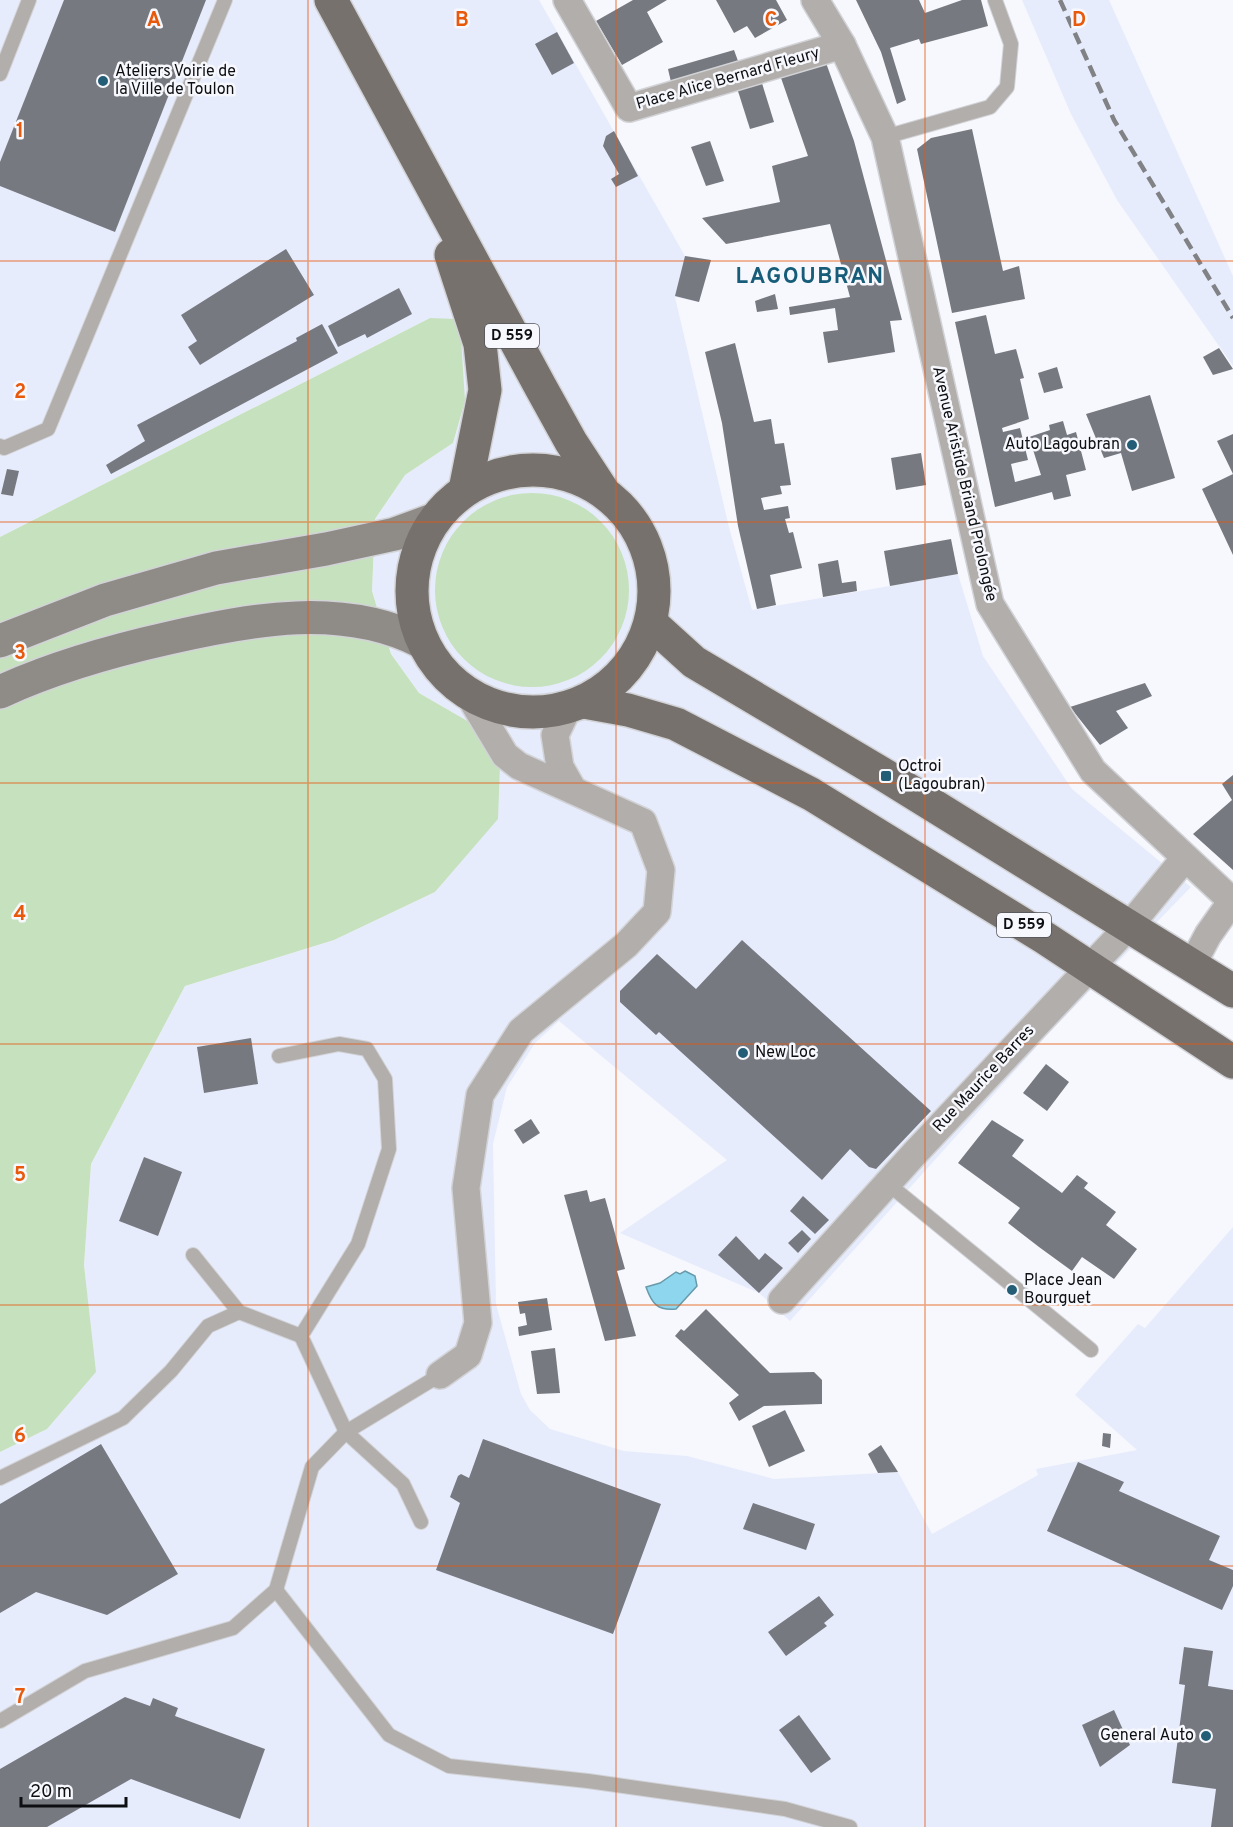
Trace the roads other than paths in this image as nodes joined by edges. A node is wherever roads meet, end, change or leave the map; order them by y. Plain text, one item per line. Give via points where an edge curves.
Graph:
1 (29, 0) edge
2 (225, 0) edge
3 (331, 0) edge
4 (567, 0) edge
5 (815, 0) edge
6 (995, 0) edge
7 (842, 45) junction
8 (0, 74) edge
9 (885, 137) junction
10 (426, 180) junction
11 (0, 446) edge
12 (465, 489) junction
13 (603, 491) junction
14 (433, 520) junction
15 (651, 623) junction
16 (0, 642) edge
17 (422, 642) junction
18 (0, 692) edge
19 (469, 695) junction
20 (576, 705) junction
21 (573, 790) junction
22 (1185, 858) junction
23 (1232, 902) edge
24 (1130, 925) junction
25 (1192, 964) junction
26 (1090, 967) junction
27 (1233, 991) edge
28 (279, 1056) dead end
29 (1233, 1062) edge
30 (887, 1183) junction
31 (193, 1255) dead end
32 (782, 1300) dead end
33 (239, 1312) junction
34 (301, 1336) junction
35 (1091, 1350) dead end
36 (440, 1375) joint
37 (346, 1432) junction
38 (0, 1478) edge
39 (421, 1522) dead end
40 (276, 1590) junction
41 (0, 1721) edge
42 (850, 1827) edge

1 - 8 lane
2 - 11 lane via 48,429 4,448
3 - 10 main road, D 559
4 - 7 street, Place Alice Bernard Fleury via 629,108
5 - 7 street, Avenue Aristide Briand Prolongée
6 - 9 lane via 1011,44 1007,87 990,107
7 - 9 street, Avenue Aristide Briand Prolongée
9 - 22 street, Avenue Aristide Briand Prolongée via 990,604 1093,771
10 - 12 main road, D 559 via 480,344 485,390
10 - 13 main road, D 559 via 571,442
12 - 13 main road via 490,476 519,469 577,477
12 - 14 main road
13 - 15 main road via 630,516 648,549 655,586
14 - 16 main road via 395,534 216,568 105,600
14 - 17 main road via 418,549 412,580 413,612
15 - 20 main road via 637,656 614,683
15 - 24 main road via 694,662
17 - 18 main road via 397,629 326,617 227,625 110,651
17 - 19 main road via 442,672
19 - 20 main road via 517,712 543,713
19 - 21 street via 505,754 519,766
20 - 21 street via 555,735 560,767
20 - 26 main road, D 559 via 628,710 676,724 811,794
21 - 36 street via 643,822 661,870 657,912 626,945 521,1031 480,1095 466,1188 478,1323 468,1356
22 - 23 street, Avenue Aristide Briand Prolongée
22 - 24 street, Rue Maurice Barres
23 - 25 street
24 - 25 main road
24 - 26 street, Rue Maurice Barres
25 - 27 main road
26 - 29 main road, D 559
26 - 30 street, Rue Maurice Barres
28 - 34 lane via 339,1044 367,1049 385,1079 388,1149 358,1244
30 - 32 street, Rue Maurice Barres
30 - 35 lane
31 - 33 lane
33 - 34 lane
33 - 38 lane via 208,1326 171,1371 123,1418
34 - 37 lane
36 - 37 lane
37 - 39 lane via 403,1484
37 - 40 lane via 312,1467
40 - 41 lane via 233,1628 85,1671
40 - 42 lane via 389,1735 449,1766 588,1780 773,1808

